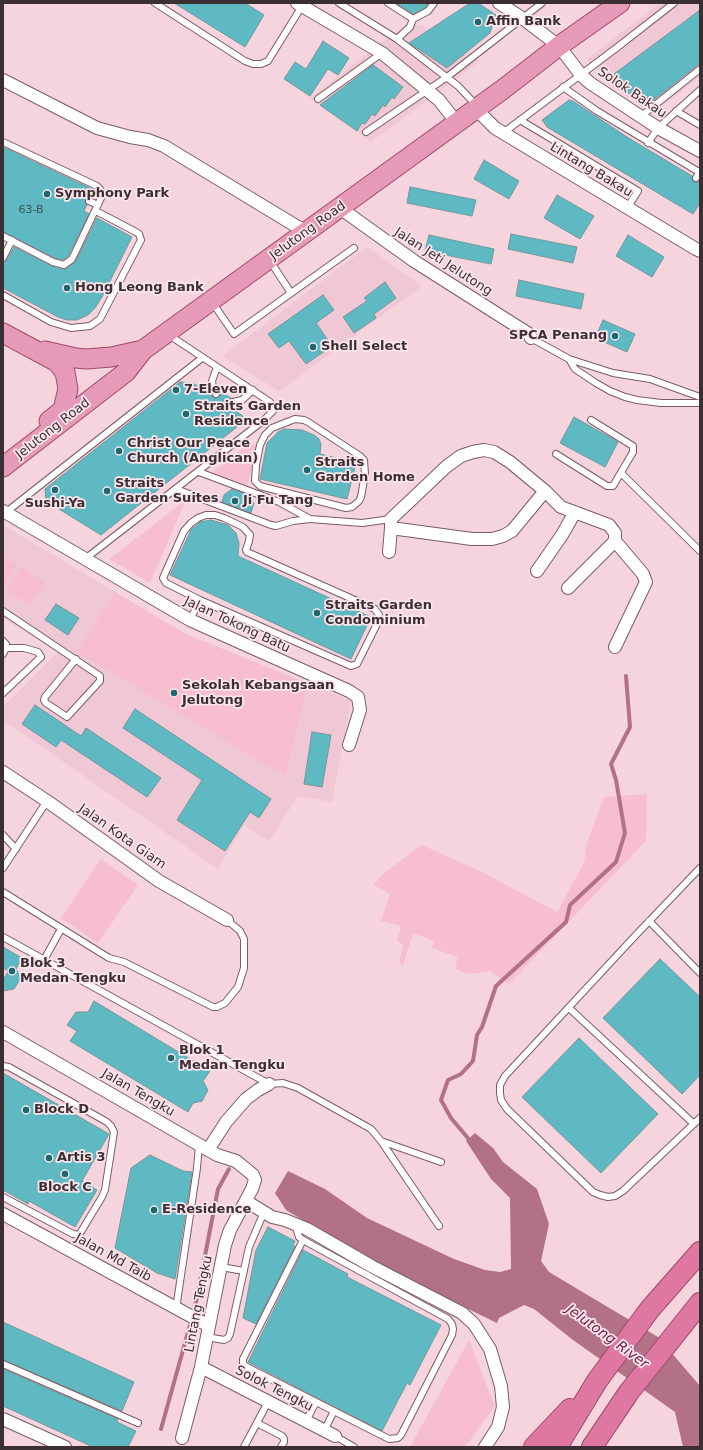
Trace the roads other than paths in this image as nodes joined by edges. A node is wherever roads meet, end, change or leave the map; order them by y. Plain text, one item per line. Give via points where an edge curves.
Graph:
1 (155, 3) edge
2 (339, 3) edge
3 (388, 3) edge
4 (434, 3) edge
5 (499, 3) edge
6 (620, 3) edge
7 (674, 3) edge
8 (300, 4) edge
9 (539, 4) edge
10 (413, 18) junction
11 (522, 18) junction
12 (397, 39) junction
13 (559, 46) junction
14 (382, 53) junction
15 (700, 69) edge
16 (581, 75) junction
17 (447, 76) junction
18 (3, 80) edge
19 (563, 87) junction
20 (427, 90) junction
21 (700, 90) edge
22 (318, 99) dead end
23 (477, 108) junction
24 (676, 112) junction
25 (640, 116) junction
26 (520, 120) junction
27 (457, 123) junction
28 (700, 125) edge
29 (658, 128) junction
30 (366, 132) dead end
31 (503, 133) junction
32 (3, 142) edge
33 (648, 143) junction
34 (700, 151) edge
35 (698, 174) edge
36 (642, 184) dead end
37 (638, 191) junction
38 (89, 201) dead end
39 (97, 208) junction
40 (340, 208) junction
41 (627, 208) junction
42 (307, 231) junction
43 (3, 236) edge
44 (12, 240) junction
45 (354, 248) dead end
46 (698, 250) edge
47 (3, 258) edge
48 (269, 259) junction
49 (291, 293) junction
50 (3, 295) edge
51 (211, 301) junction
52 (3, 332) edge
53 (167, 333) junction
54 (531, 338) joint
55 (36, 349) junction
56 (143, 350) junction
57 (202, 358) junction
58 (569, 359) junction
59 (217, 367) junction
60 (253, 390) junction
61 (216, 394) dead end
62 (700, 397) edge
63 (229, 403) dead end
64 (700, 403) edge
65 (264, 420) junction
66 (591, 420) dead end
67 (272, 428) junction
68 (556, 454) dead end
69 (3, 458) edge
70 (3, 467) edge
71 (199, 472) junction
72 (622, 472) junction
73 (176, 489) junction
74 (545, 491) junction
75 (4, 512) edge
76 (575, 512) junction
77 (310, 519) junction
78 (391, 524) junction
79 (615, 541) junction
80 (700, 551) edge
81 (389, 552) dead end
82 (85, 559) junction
83 (537, 571) dead end
84 (568, 588) dead end
85 (200, 600) junction
86 (3, 611) edge
87 (190, 620) junction
88 (3, 641) edge
89 (6, 648) junction
90 (615, 648) dead end
91 (3, 654) edge
92 (76, 660) junction
93 (3, 693) edge
94 (349, 745) dead end
95 (3, 772) edge
96 (47, 801) junction
97 (3, 835) edge
98 (16, 849) junction
99 (3, 868) edge
100 (700, 868) edge
101 (3, 892) edge
102 (227, 920) joint
103 (649, 921) junction
104 (61, 929) junction
105 (3, 937) edge
106 (44, 960) junction
107 (700, 973) edge
108 (569, 1008) junction
109 (3, 1032) edge
110 (3, 1066) edge
111 (269, 1084) junction
112 (700, 1118) edge
113 (694, 1124) junction
114 (381, 1140) junction
115 (203, 1147) junction
116 (441, 1162) dead end
117 (255, 1180) joint
118 (3, 1197) edge
119 (246, 1201) junction
120 (264, 1212) junction
121 (3, 1214) edge
122 (295, 1224) junction
123 (439, 1226) dead end
124 (303, 1240) junction
125 (700, 1252) edge
126 (222, 1267) junction
127 (244, 1271) junction
128 (700, 1302) edge
129 (176, 1309) junction
130 (208, 1332) junction
131 (3, 1364) edge
132 (201, 1367) junction
133 (598, 1381) junction
134 (268, 1402) junction
135 (316, 1402) junction
136 (334, 1411) junction
137 (3, 1419) edge
138 (610, 1419) junction
139 (306, 1421) junction
140 (138, 1423) dead end
141 (257, 1423) junction
142 (329, 1433) junction
143 (182, 1438) dead end
144 (65, 1447) edge
145 (244, 1447) edge
146 (281, 1447) edge
147 (354, 1447) edge
148 (485, 1447) edge
149 (534, 1447) edge
150 (556, 1447) edge
151 (592, 1447) edge
152 (600, 1447) edge

1 - 8 lane via 253,64 268,61
2 - 12 lane
3 - 10 lane
4 - 10 lane via 428,11
5 - 11 street, Solok Bakau
6 - 13 main road, Jelutong Road
7 - 16 lane
8 - 14 street
9 - 11 lane
10 - 12 lane via 410,26
11 - 13 street, Solok Bakau
11 - 17 lane
12 - 17 lane
13 - 16 street, Solok Bakau
13 - 23 main road, Jelutong Road
14 - 20 street
14 - 22 lane
15 - 25 lane
16 - 19 lane
16 - 25 street, Solok Bakau
17 - 20 lane
17 - 23 lane
18 - 42 street via 97,128 164,146
19 - 26 lane
19 - 33 lane
20 - 27 street via 439,100
20 - 30 lane
21 - 24 lane
23 - 27 main road, Jelutong Road
23 - 31 street, Lintang Bakau
24 - 28 lane
24 - 29 lane
25 - 29 street, Solok Bakau
26 - 31 lane
26 - 37 lane
27 - 40 main road, Jelutong Road
29 - 33 lane
29 - 34 street, Solok Bakau
31 - 41 street, Lintang Bakau
32 - 39 lane via 100,188 102,196
33 - 35 lane
36 - 37 lane
37 - 41 lane
38 - 39 lane
39 - 44 lane via 72,259 64,265 53,262
39 - 50 lane via 139,234 141,240 100,319 90,326 71,328 51,322
40 - 42 main road, Jelutong Road
40 - 54 street, Jalan Jeti Jelutong via 414,262 529,334
41 - 46 street, Lintang Bakau
42 - 48 main road, Jelutong Road
43 - 44 lane
44 - 47 lane
45 - 49 lane
48 - 49 lane
48 - 51 main road, Jelutong Road
49 - 51 lane via 234,334
51 - 53 main road, Jelutong Road
52 - 55 main road
53 - 56 main road, Jelutong Road
53 - 57 lane
54 - 58 lane
55 - 56 main road via 76,358 112,357
55 - 69 main road via 58,362 65,372 68,389 63,410
56 - 70 main road, Jelutong Road via 126,372
57 - 59 lane
57 - 75 lane
58 - 62 lane via 613,373 650,379
58 - 64 lane via 575,369 610,391 625,397 661,403
59 - 60 lane
59 - 61 lane via 212,380
60 - 63 lane via 242,400
60 - 65 lane via 273,406 273,410
65 - 67 lane
65 - 71 lane
66 - 72 lane via 633,446 633,452
67 - 67 lane via 295,419 304,420 363,458 366,467 359,501 346,508 257,484 254,477 260,445
68 - 72 lane via 610,487 616,484
71 - 73 lane
71 - 77 lane via 279,502
72 - 80 lane
73 - 77 lane via 266,524 276,526
73 - 82 lane
74 - 76 street via 561,507
74 - 78 street via 512,531 492,539 472,540
74 - 78 street via 494,452 473,452 461,456 447,466
75 - 82 street, Jalan Tokong Batu
76 - 79 street via 609,525 615,533
76 - 83 street via 562,536
77 - 78 lane
78 - 81 street
79 - 84 street
79 - 90 street via 643,574 646,582
82 - 87 street, Jalan Tokong Batu
85 - 85 lane via 166,583 163,578 184,531 198,518 215,515 247,530 250,535 247,552 373,608 380,617 357,664 352,666
85 - 87 lane
86 - 92 lane
87 - 94 street, Jalan Tokong Batu via 345,688 358,697 360,710
88 - 89 lane
89 - 91 lane
89 - 93 lane via 24,648 38,652 41,657
92 - 92 lane via 101,678 67,717 44,700
95 - 96 street, Jalan Kota Giam
96 - 98 lane
96 - 102 street, Jalan Kota Giam via 159,881
97 - 98 lane
98 - 99 lane
100 - 103 lane
101 - 104 lane
102 - 104 lane via 240,931 244,939 244,968 238,987 225,1003 218,1007 209,1005 124,962 109,958
103 - 107 lane
103 - 108 lane
104 - 106 lane
105 - 106 lane
106 - 111 lane
108 - 113 lane
108 - 113 lane via 505,1076 500,1085 500,1093 507,1109 593,1192 608,1197 623,1191
109 - 115 street, Jalan Tengku
110 - 118 lane via 10,1067 107,1122 114,1132 105,1190 77,1236
111 - 114 lane via 283,1083 298,1088 371,1129
111 - 115 street via 246,1100
112 - 113 lane
114 - 116 lane
114 - 123 lane
115 - 117 street, Jalan Tengku via 236,1161 253,1175
115 - 129 lane via 197,1168
117 - 119 street, Lintang Tengku
119 - 120 street
119 - 126 street, Lintang Tengku via 230,1230
120 - 122 street
120 - 127 lane via 249,1247
121 - 129 street, Jalan Md Taib
122 - 124 lane via 298,1237
122 - 148 street via 462,1313 474,1324 490,1349 501,1386 503,1407 498,1426
124 - 135 lane via 243,1363
124 - 136 lane via 448,1319 453,1329 398,1438 389,1439
125 - 133 highway via 650,1309
126 - 127 lane
126 - 130 street, Lintang Tengku
127 - 130 lane via 228,1338 224,1340
128 - 138 highway
129 - 130 street, Jalan Md Taib
130 - 132 street, Lintang Tengku
131 - 140 lane
132 - 134 street, Solok Tengku
132 - 143 street, Lintang Tengku
133 - 149 highway
133 - 150 highway
134 - 139 street, Solok Tengku
134 - 141 lane
135 - 136 lane
135 - 139 lane
136 - 142 lane
137 - 144 street
138 - 151 highway
138 - 152 highway
139 - 142 street, Solok Tengku
141 - 145 lane
141 - 146 lane via 282,1436 284,1442
142 - 147 lane

